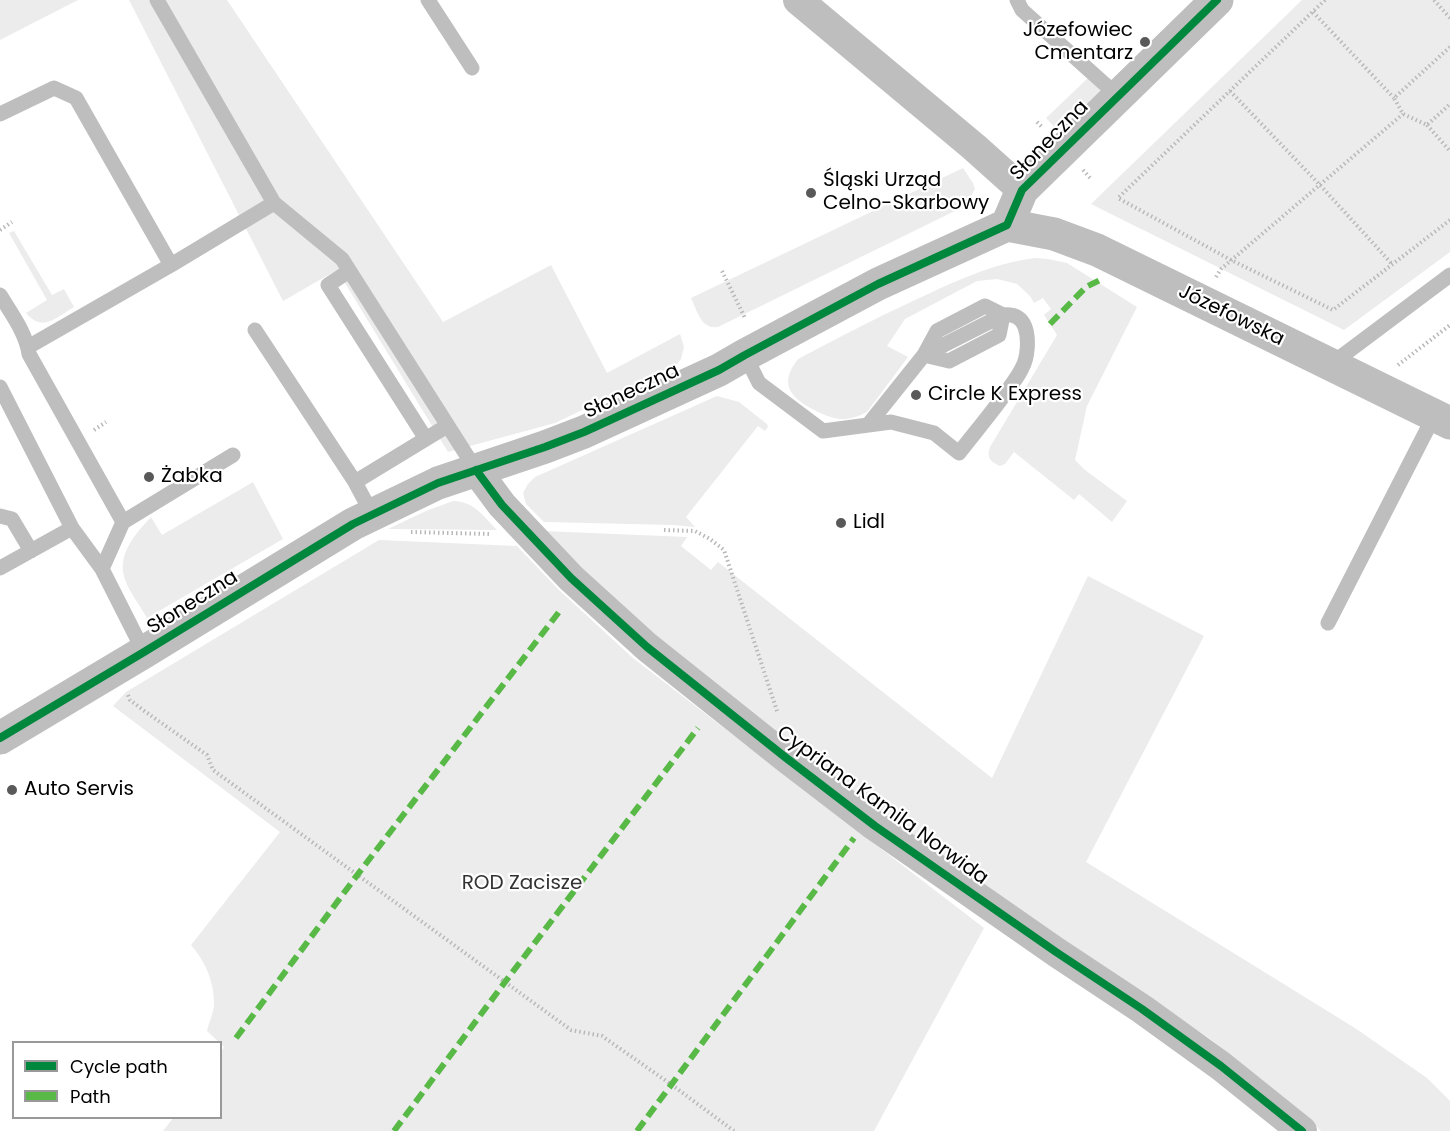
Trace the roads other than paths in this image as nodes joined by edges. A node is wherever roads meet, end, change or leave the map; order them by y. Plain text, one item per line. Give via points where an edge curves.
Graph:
1 (157, 0) edge
2 (428, 0) edge
3 (798, 0) edge
4 (1017, 0) edge
5 (1217, 0) edge
6 (472, 68) dead end
7 (1118, 96) junction
8 (0, 114) edge
9 (1022, 190) junction
10 (274, 203) junction
11 (1007, 225) junction
12 (171, 265) junction
13 (350, 271) junction
14 (1450, 275) edge
15 (0, 295) edge
16 (255, 330) dead end
17 (28, 347) junction
18 (745, 355) junction
19 (1330, 365) junction
20 (0, 387) edge
21 (1442, 420) edge
22 (868, 425) junction
23 (447, 426) junction
24 (426, 439) junction
25 (233, 455) dead end
26 (476, 470) junction
27 (355, 482) junction
28 (372, 514) junction
29 (0, 516) edge
30 (123, 522) junction
31 (72, 528) junction
32 (31, 550) junction
33 (1, 567) edge
34 (102, 569) junction
35 (1328, 623) dead end
36 (144, 652) junction
37 (0, 738) edge
38 (1302, 1131) edge

1 - 10 lane
2 - 6 lane
3 - 9 street
4 - 7 lane via 1022,10
5 - 7 street, Słoneczna
7 - 9 street, Słoneczna
8 - 12 lane via 54,88 76,98
9 - 11 street, Słoneczna
10 - 12 lane
10 - 13 lane via 342,259
11 - 18 street, Słoneczna via 879,284
11 - 19 street, Józefowska via 1054,234 1097,250
12 - 17 lane
13 - 23 lane
13 - 24 lane via 328,285
14 - 19 lane
15 - 17 lane
16 - 27 lane
17 - 30 lane
18 - 22 lane via 759,383 823,431
18 - 26 street, Słoneczna via 584,432
19 - 21 street, Józefowska
20 - 31 lane
21 - 35 lane
22 - 22 lane via 924,355 1003,315 1011,314 1024,324 1027,340 1023,368 959,453 934,434 891,423
23 - 24 lane
23 - 26 lane
24 - 27 lane
25 - 30 lane
26 - 28 street, Słoneczna
26 - 38 street, Cypriana Kamila Norwida via 502,505 571,578 656,654 875,826 1142,1009
27 - 28 lane
28 - 36 street, Słoneczna
29 - 32 lane via 12,519
30 - 34 lane
31 - 32 lane
31 - 34 lane
32 - 33 lane
34 - 36 lane
36 - 37 street, Słoneczna

